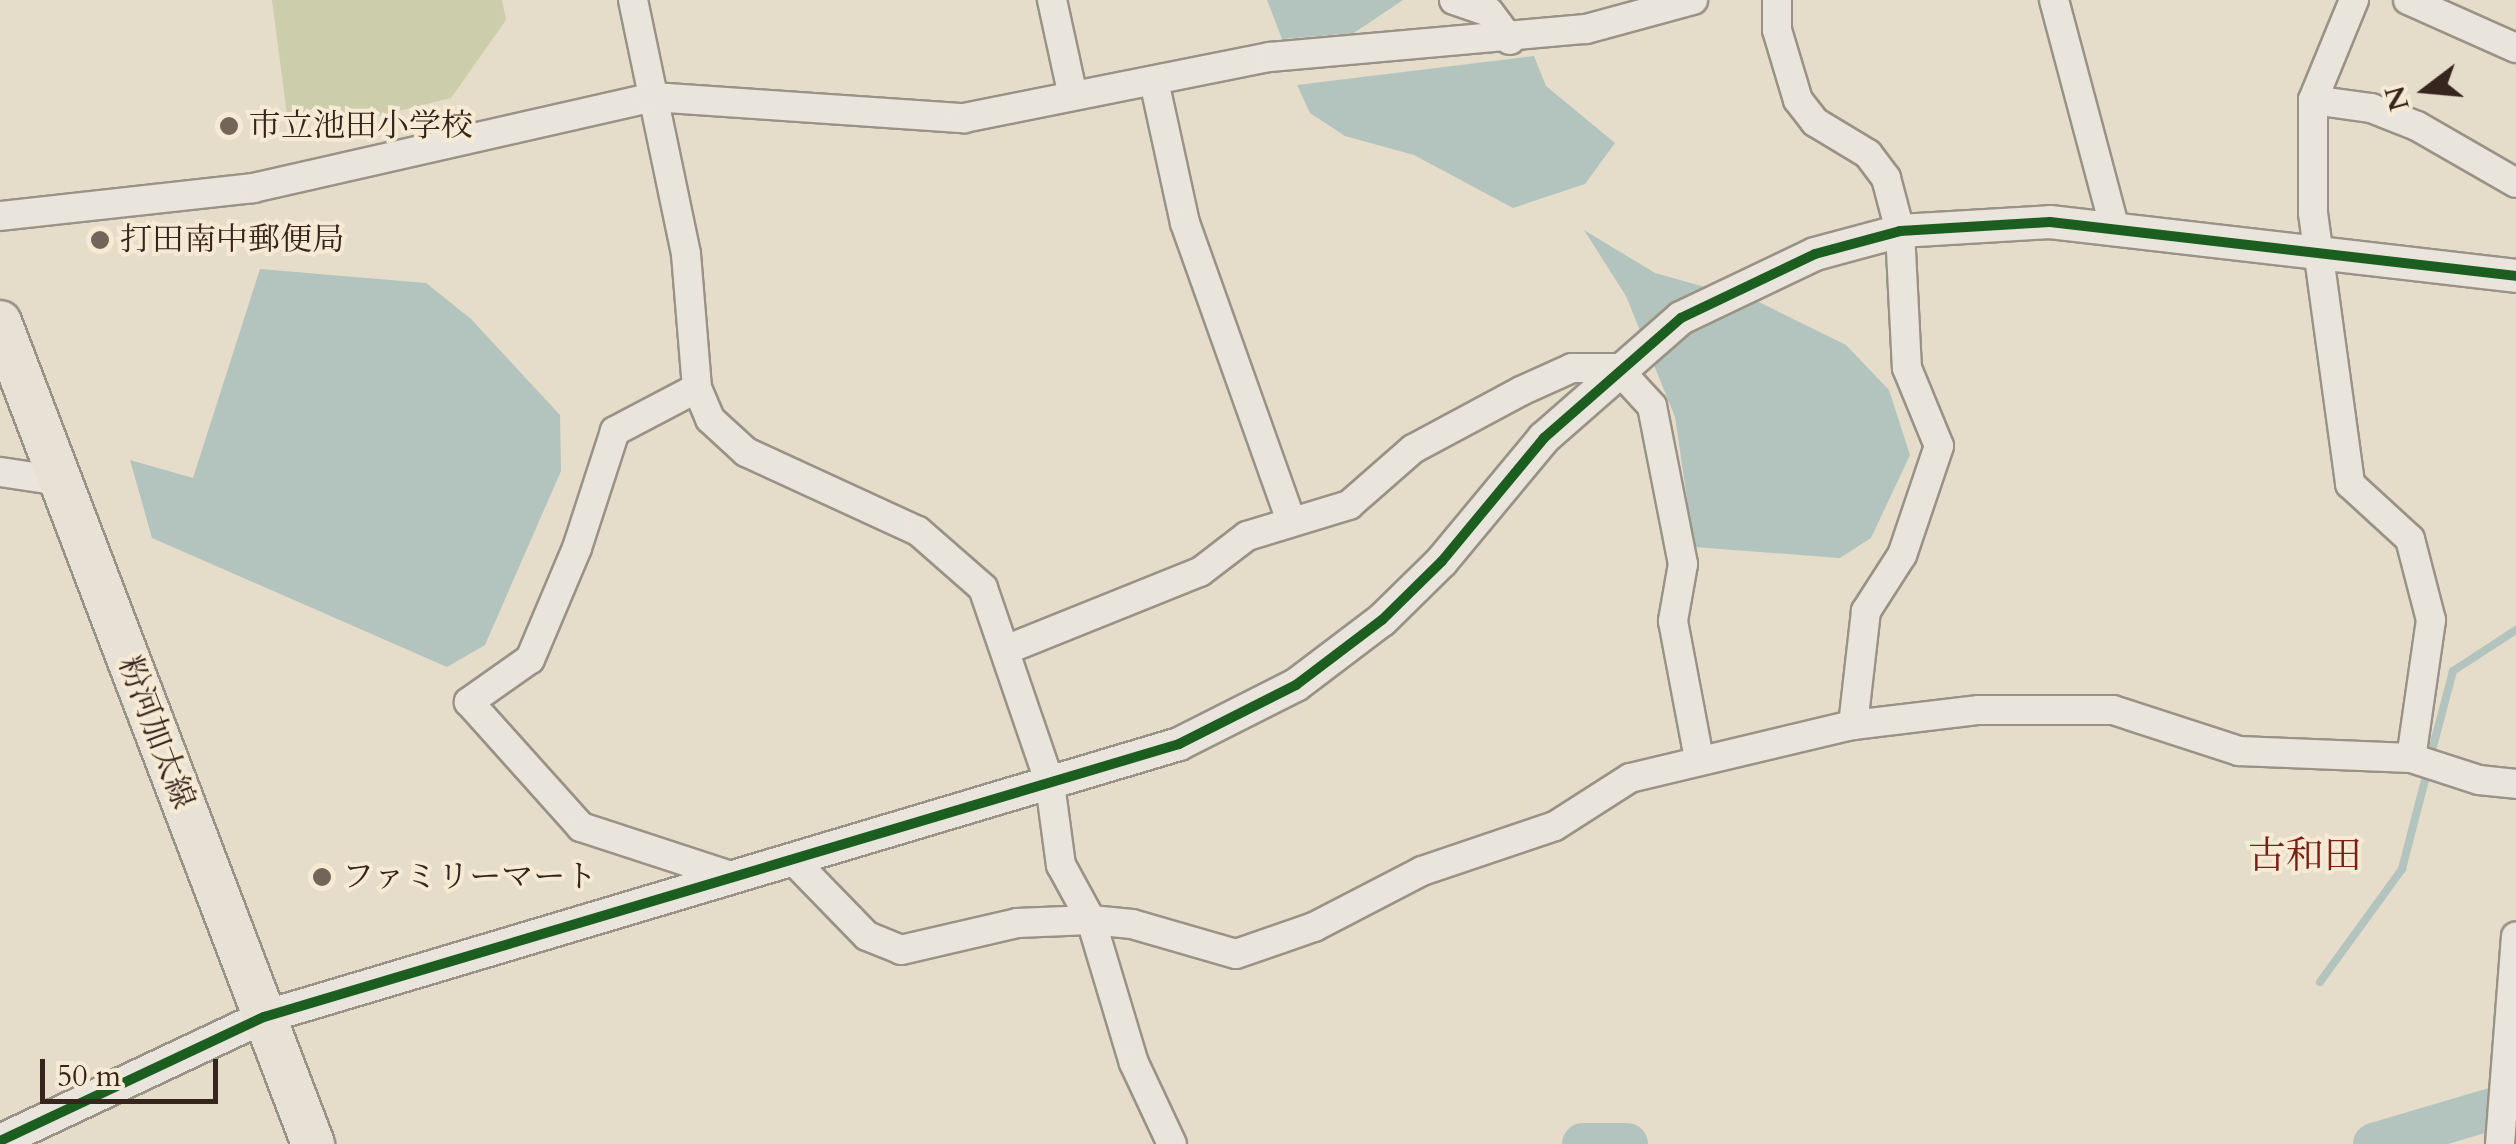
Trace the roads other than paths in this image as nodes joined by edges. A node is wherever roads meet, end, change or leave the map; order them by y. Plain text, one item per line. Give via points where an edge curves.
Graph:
1 (633, 0) edge
2 (1052, 0) edge
3 (1454, 0) edge
4 (1693, 0) edge
5 (1777, 0) edge
6 (2054, 0) edge
7 (2354, 0) edge
8 (2408, 0) edge
9 (1510, 40) junction
10 (2516, 48) edge
11 (1154, 82) junction
12 (1072, 92) junction
13 (652, 97) junction
14 (2314, 100) junction
15 (2516, 183) edge
16 (0, 216) edge
17 (2114, 226) junction
18 (1900, 231) junction
19 (2319, 254) junction
20 (2516, 276) edge
21 (0, 322) edge
22 (1618, 368) junction
23 (697, 388) junction
24 (0, 472) edge
25 (60, 481) junction
26 (1291, 520) junction
27 (1008, 650) junction
28 (1853, 726) junction
29 (2410, 758) junction
30 (1699, 759) junction
31 (1050, 784) junction
32 (2516, 784) edge
33 (792, 859) junction
34 (728, 875) junction
35 (1091, 920) junction
36 (2516, 937) edge
37 (264, 1017) junction
38 (2499, 1140) edge
39 (0, 1142) edge
40 (313, 1144) edge
41 (1172, 1144) edge

1 - 13 street
2 - 12 street
3 - 9 street via 1489,12
4 - 9 street via 1586,29
5 - 18 street via 1778,30 1798,100 1815,122 1868,154 1886,178
6 - 17 street
7 - 14 street
8 - 10 street
9 - 11 street via 1270,57
11 - 12 street
11 - 26 street via 1185,223
12 - 13 street via 964,118
13 - 16 street via 253,188
13 - 23 street via 686,254
14 - 15 street via 2371,108 2417,126
14 - 19 street
17 - 18 street via 2050,222
17 - 19 street
18 - 22 street via 1815,254 1734,288
18 - 28 street via 1907,368 1939,446 1902,555 1866,610
19 - 20 street
19 - 29 street via 2350,484 2410,539 2431,620
21 - 25 main road, 粉河加太線
22 - 26 street via 1572,368 1521,391 1413,450 1349,506
22 - 30 street via 1652,406 1683,564 1673,621
22 - 31 street via 1544,438 1442,562 1382,620 1296,685 1179,744
23 - 27 street via 710,418 746,452 918,531 983,588
23 - 34 street via 616,432 578,548 530,658 470,702 582,827
24 - 25 street
25 - 37 main road, 粉河加太線
26 - 27 street via 1247,536 1200,572
27 - 31 street
28 - 29 street via 1979,710 2113,710 2239,751
28 - 30 street
29 - 32 street
30 - 35 street via 1630,778 1555,826 1422,871 1314,926 1236,954 1132,924
31 - 33 street
31 - 35 street via 1061,865
33 - 34 street
33 - 35 street via 868,936 901,950 1017,924
34 - 37 street
35 - 41 street via 1134,1063
36 - 38 street
37 - 39 street
37 - 40 main road, 粉河加太線

